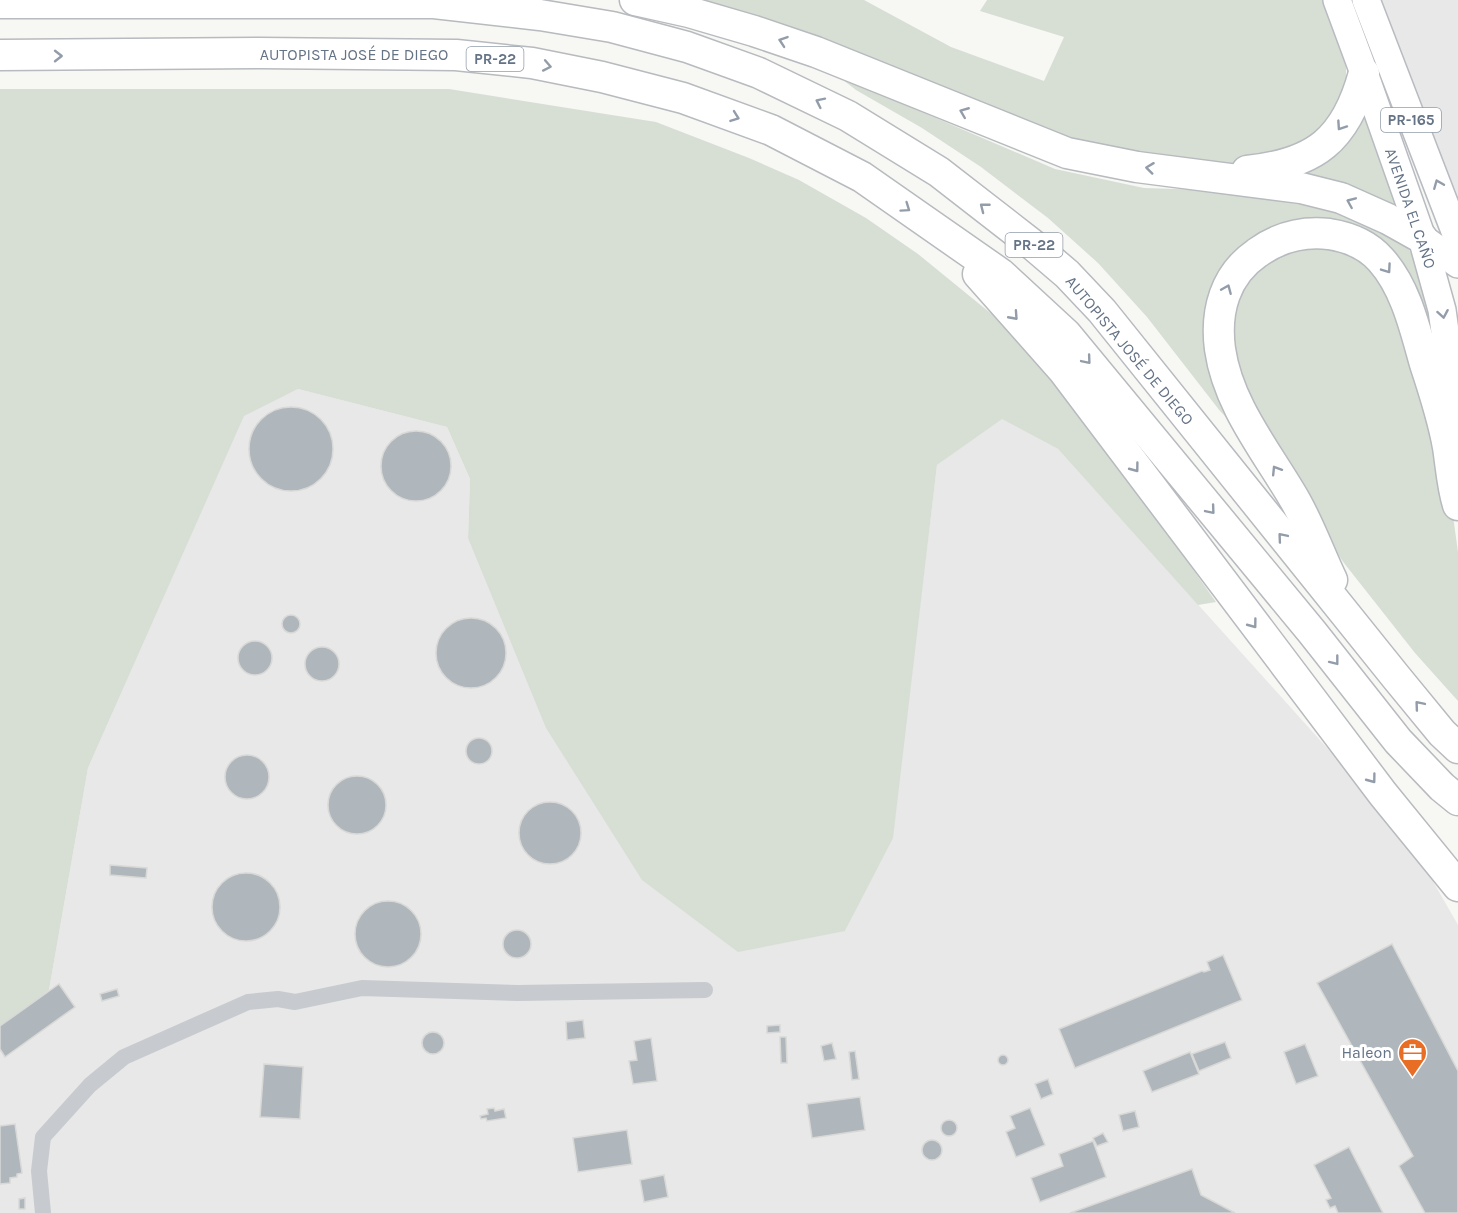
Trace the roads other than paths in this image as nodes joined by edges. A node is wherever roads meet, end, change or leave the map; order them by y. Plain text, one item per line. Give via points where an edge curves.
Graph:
1 (635, 0) edge
2 (1337, 0) edge
3 (1366, 0) edge
4 (443, 1) edge
5 (0, 3) edge
6 (0, 56) edge
7 (1365, 73) junction
8 (1208, 175) junction
9 (1422, 238) junction
10 (949, 239) junction
11 (1458, 239) edge
12 (1458, 264) edge
13 (1458, 423) edge
14 (1458, 505) edge
15 (1348, 616) junction
16 (1458, 748) edge
17 (1458, 801) edge
18 (1458, 886) edge
19 (705, 990) dead end
20 (43, 1213) edge

8 -> 1 highway via 1137,167 1067,153 816,52 688,12
2 - 7 main road, AVENIDA EL CAÑO / PR-165
11 -> 3 main road, AVENIDA EL CAÑO / PR-165
4 - 5 highway, AUTOPISTA JOSÉ DE DIEGO / PR-22
15 -> 4 highway, AUTOPISTA JOSÉ DE DIEGO / PR-22 via 1102,311 1050,259 939,172 848,116 759,73 687,47 612,27
6 -> 10 highway, AUTOPISTA JOSÉ DE DIEGO / PR-22 via 456,55 531,63 683,98 771,130 862,177
7 -> 8 highway via 1351,111 1333,138 1321,148 1278,167
7 - 9 main road, AVENIDA EL CAÑO / PR-165
9 -> 8 highway via 1341,198 1301,188
9 - 12 main road
9 -> 13 main road, AVENIDA EL CAÑO / PR-165 via 1442,310
10 -> 17 highway, AUTOPISTA JOSÉ DE DIEGO / PR-22 via 1001,274 1066,334 1398,741
10 -> 18 highway via 1063,370 1376,785
15 -> 14 highway via 1298,504 1251,429 1227,378 1220,348 1220,310 1224,293 1240,266 1276,241 1310,232 1344,237 1381,260 1399,287 1415,328 1448,446
16 -> 15 highway, AUTOPISTA JOSÉ DE DIEGO / PR-22
19 - 20 street via 518,993 362,988 295,1002 248,1002 124,1057 90,1085 43,1137 39,1171

